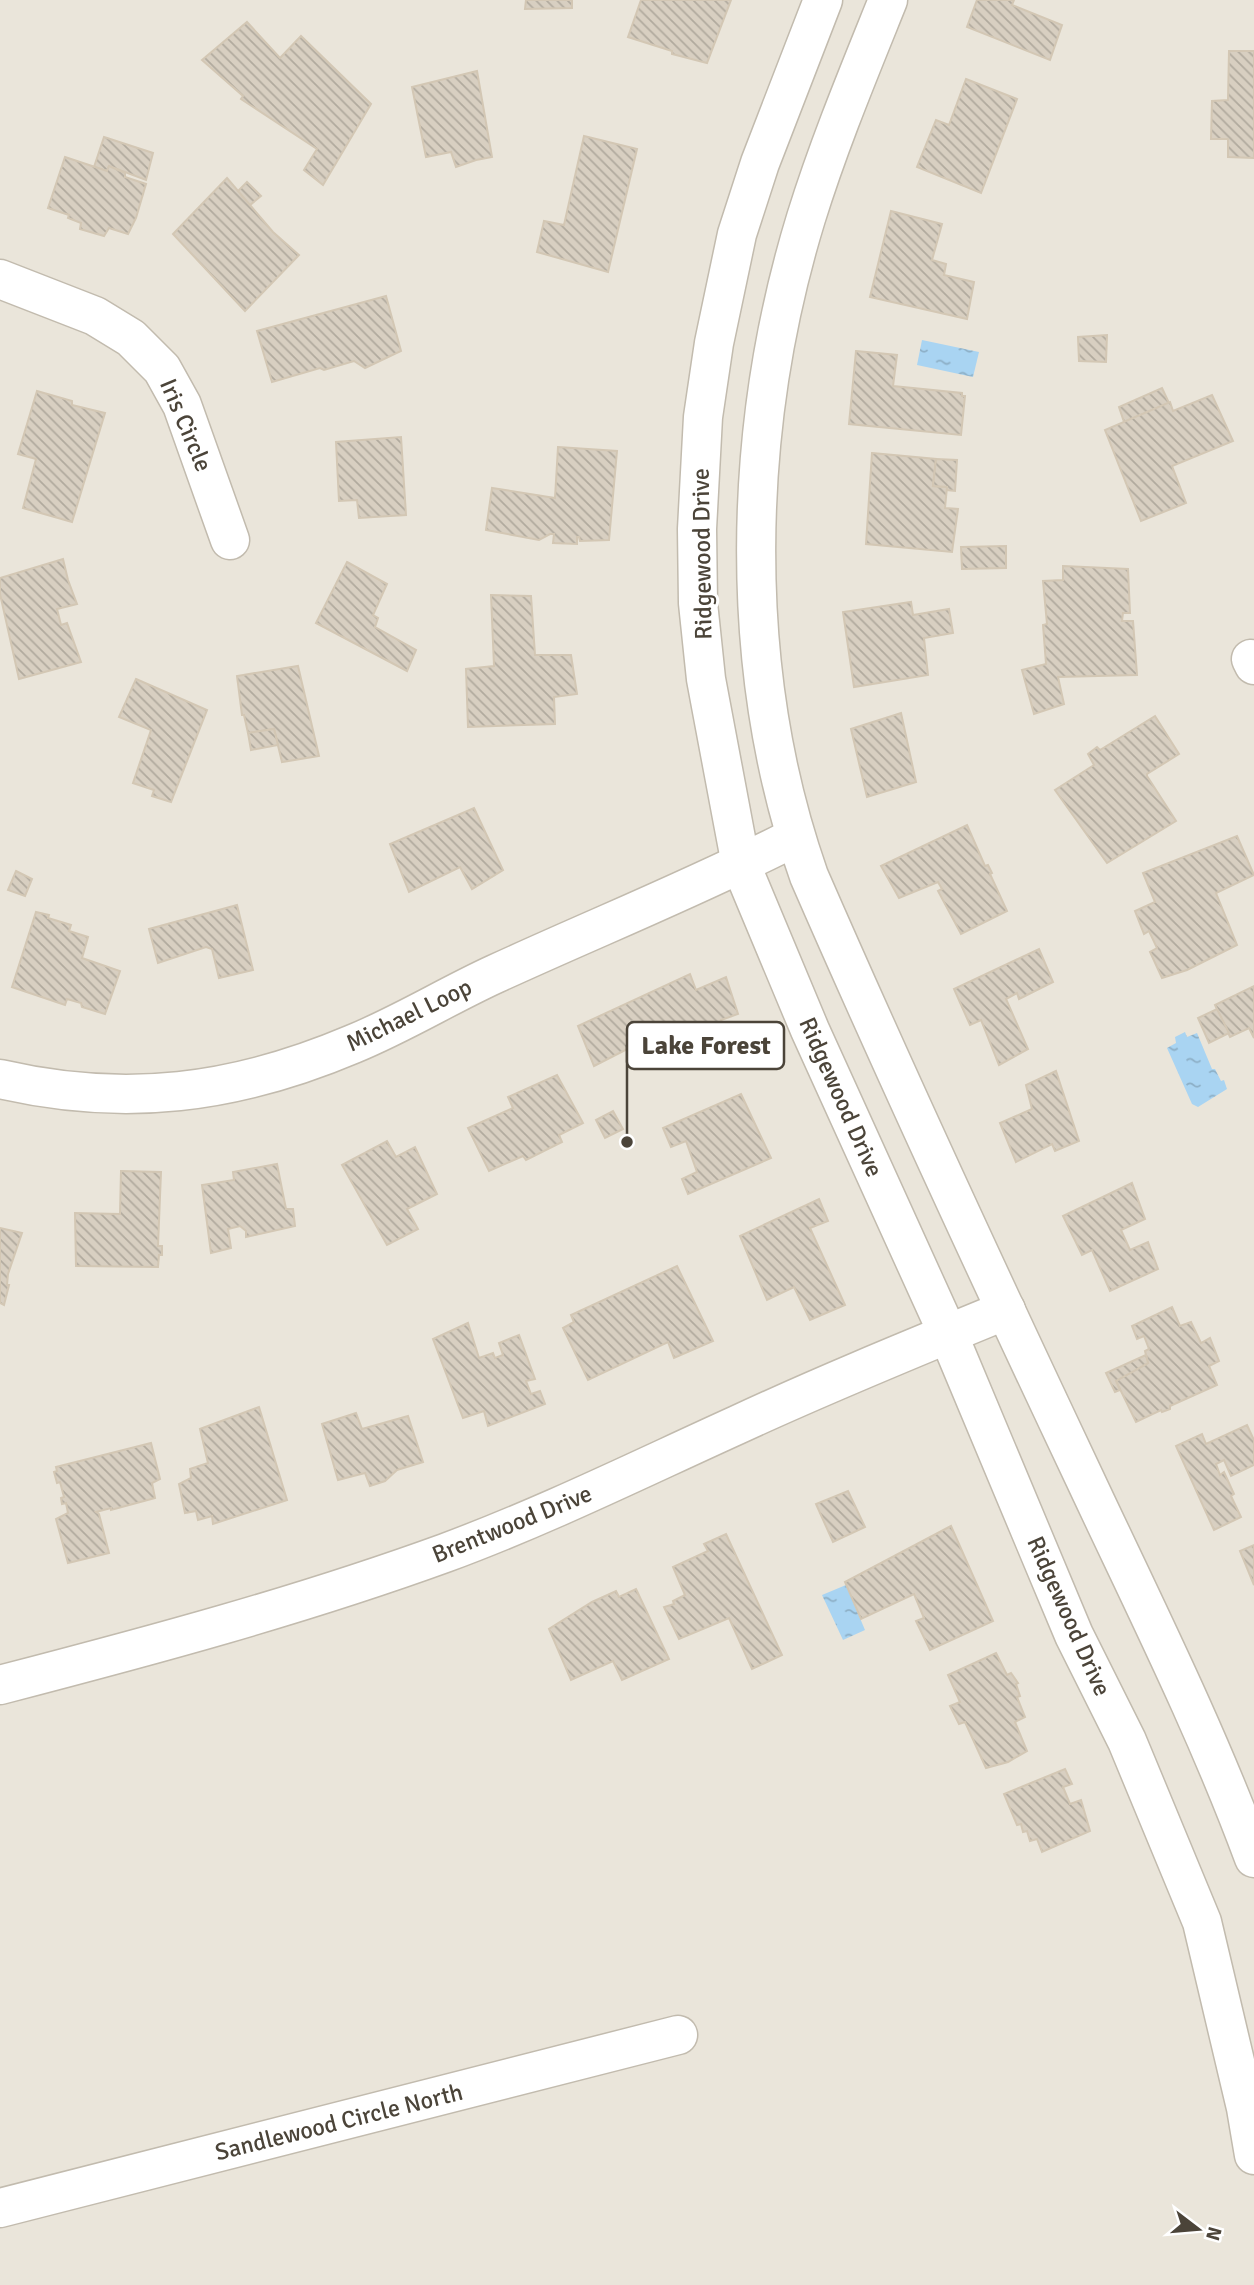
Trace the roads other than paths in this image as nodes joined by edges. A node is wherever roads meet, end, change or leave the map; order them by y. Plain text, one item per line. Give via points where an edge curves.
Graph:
1 (822, 0) edge
2 (888, 0) edge
3 (0, 279) edge
4 (230, 540) dead end
5 (795, 838) junction
6 (741, 865) junction
7 (0, 1079) edge
8 (1006, 1311) junction
9 (948, 1334) junction
10 (0, 1685) edge
11 (1254, 1858) edge
12 (678, 2035) dead end
13 (1254, 2155) edge
14 (0, 2208) edge

1 - 6 street, Ridgewood Drive via 737,234 703,417 698,603 706,679
2 - 5 street via 805,220 772,363 762,436 756,585 762,661 772,735
3 - 4 street, Iris Circle via 95,316 131,338 162,369 182,405
5 - 6 street, Michael Loop
5 - 8 street
6 - 7 street, Michael Loop via 495,974 353,1044 236,1084 192,1091 106,1094
6 - 9 street, Ridgewood Drive
8 - 9 street, Brentwood Drive
8 - 11 street via 1172,1665
9 - 10 street, Brentwood Drive via 740,1423 559,1508 447,1552 230,1624
9 - 13 street, Ridgewood Drive via 1074,1635 1128,1741 1202,1922
12 - 14 street, Sandlewood Circle North

